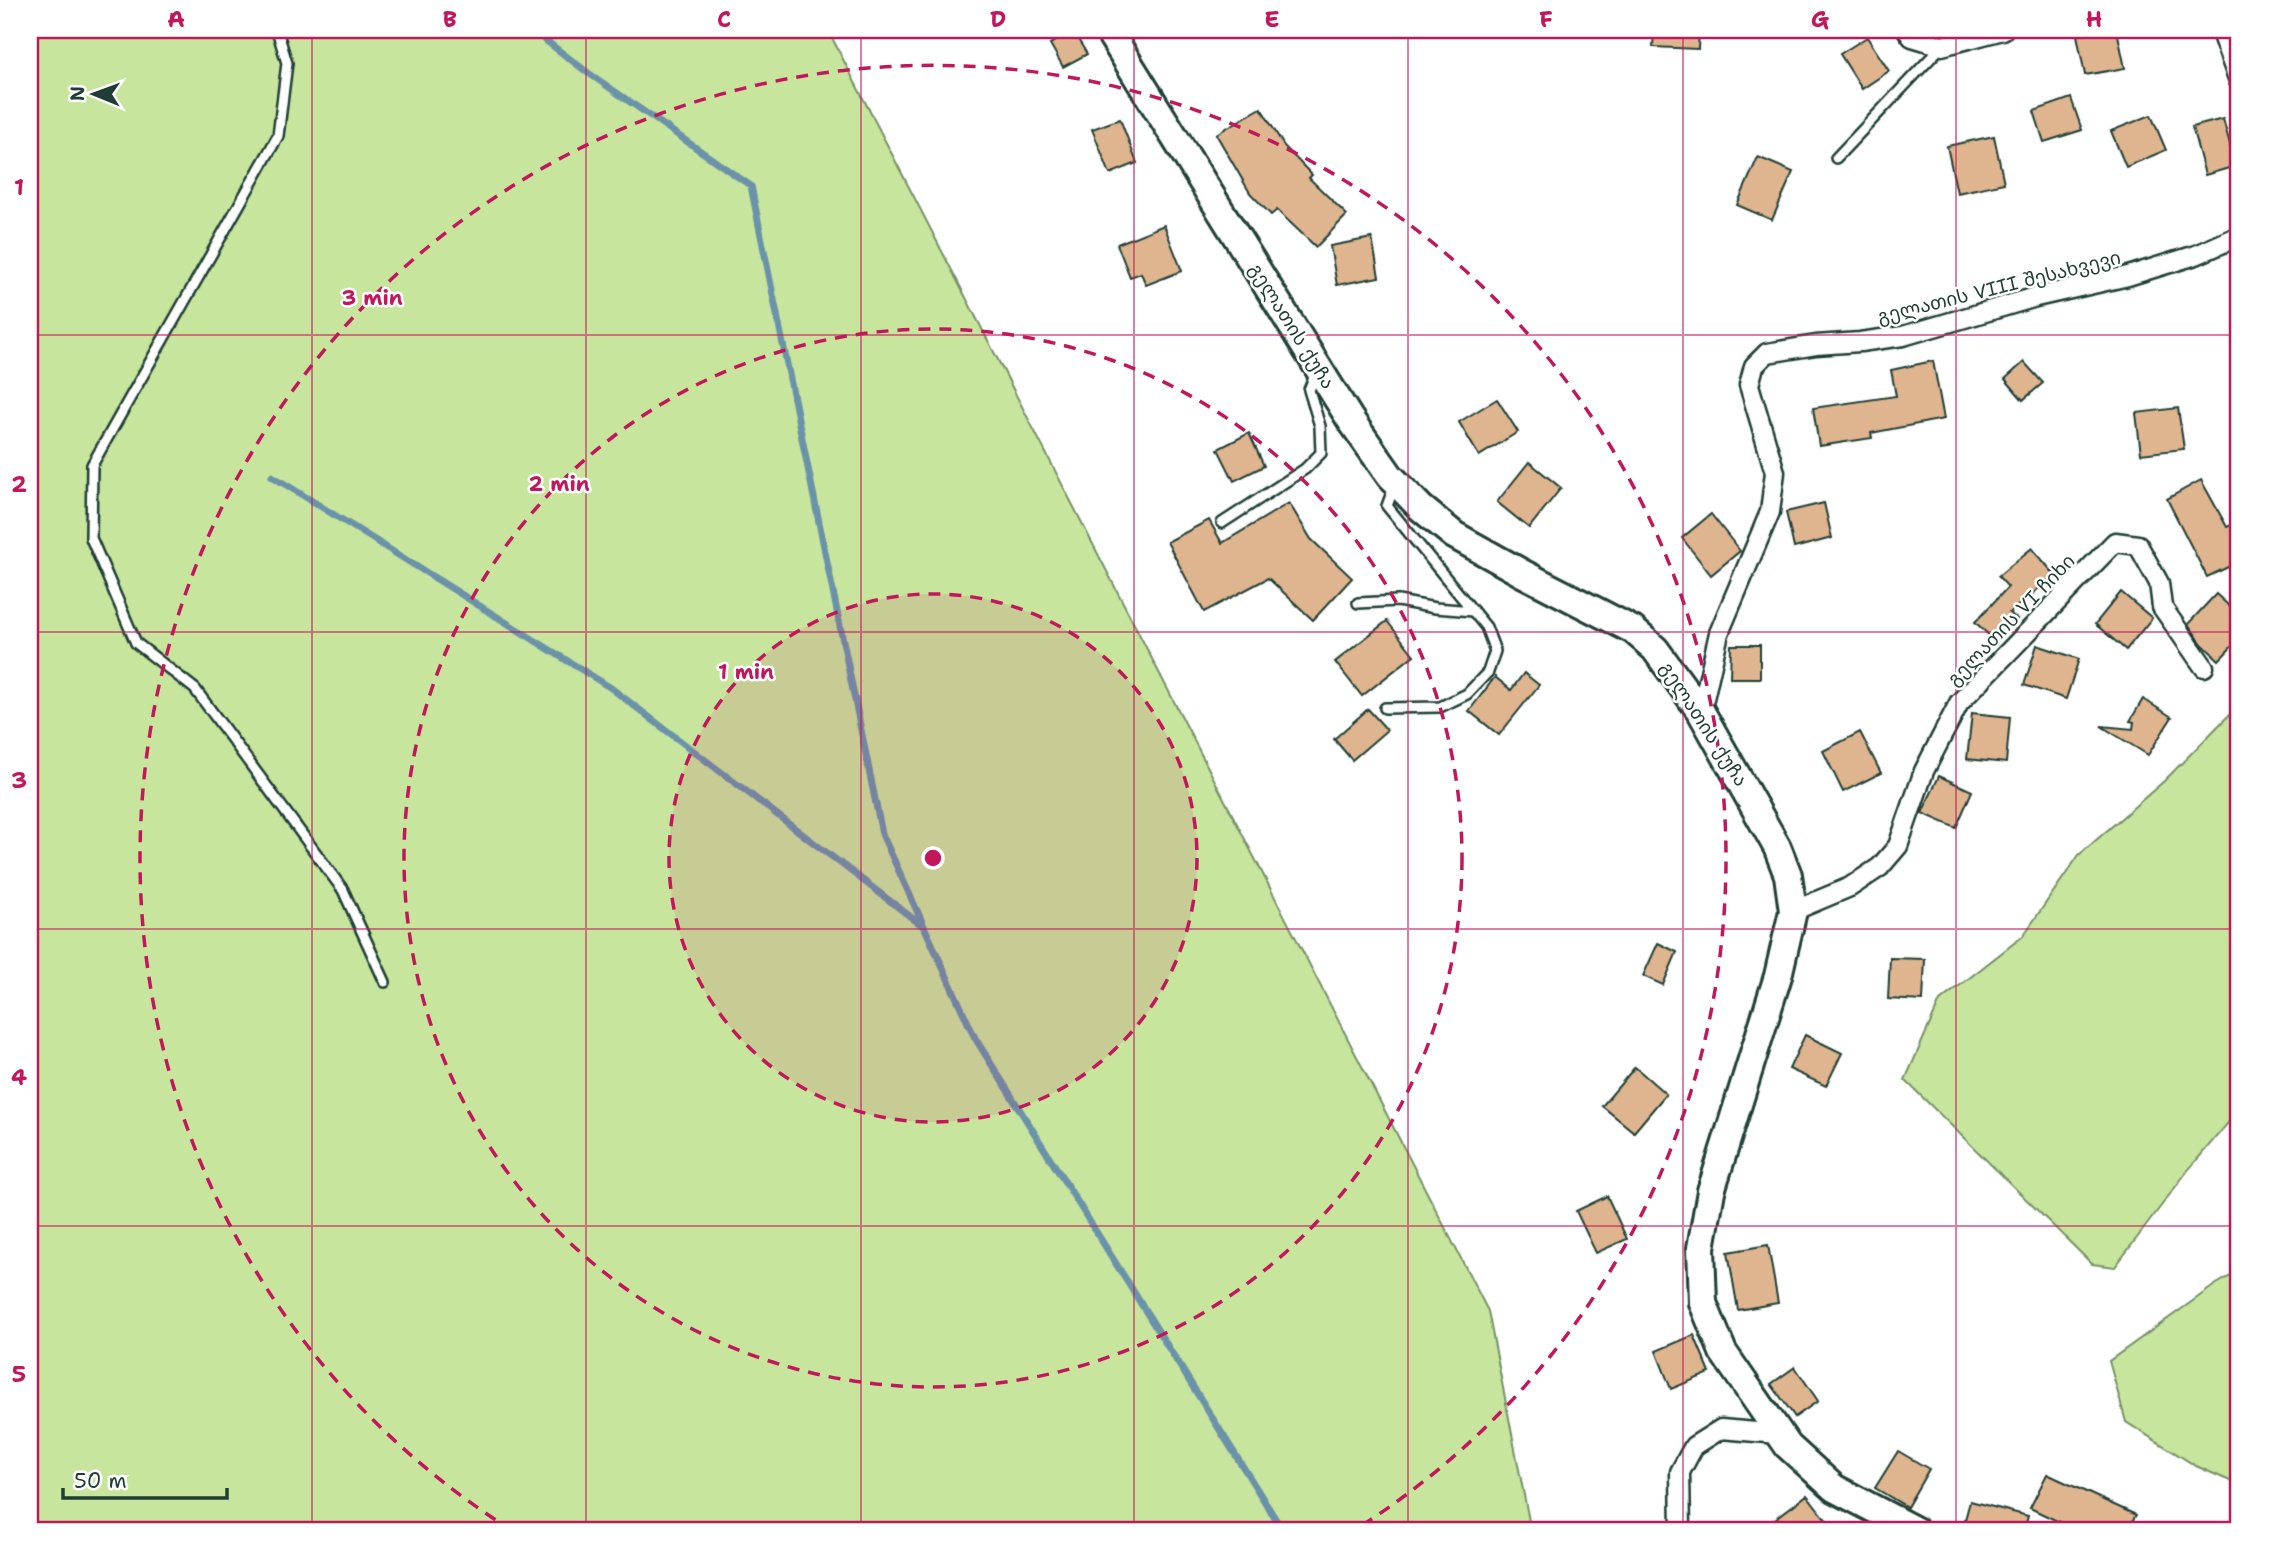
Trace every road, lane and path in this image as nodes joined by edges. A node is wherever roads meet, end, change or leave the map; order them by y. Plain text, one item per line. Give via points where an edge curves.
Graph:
1 (277, 30) edge
2 (1108, 30) edge
3 (1907, 30) edge
4 (2003, 30) edge
5 (2220, 30) edge
6 (1942, 46) junction
7 (2239, 80) edge
8 (1836, 158) dead end
9 (2239, 236) edge
10 (1318, 368) junction
11 (1396, 482) junction
12 (1222, 523) dead end
13 (1358, 603) dead end
14 (1473, 611) junction
15 (2204, 667) dead end
16 (1385, 708) dead end
17 (1701, 712) junction
18 (1793, 911) junction
19 (385, 982) dead end
20 (1780, 1434) junction
21 (1681, 1531) edge
22 (1916, 1531) edge

1 - 19 lane via 287,63 278,136 92,465 91,538 136,643 195,689 343,890
2 - 10 main road, გელათის ქუჩა
3 - 6 street via 1912,37
4 - 6 street
5 - 7 street
6 - 8 lane
9 - 17 street, გელათის VIII შესახვევი via 2127,276 1903,336 1767,353 1755,366 1749,385 1775,472 1770,512 1719,633
10 - 11 main road, გელათის ქუჩა
10 - 12 lane via 1310,390 1320,426 1321,453 1305,469
11 - 14 lane via 1387,506
11 - 17 main road, გელათის ქუჩა via 1454,535 1633,630 1655,649
13 - 14 lane via 1398,601
14 - 16 lane via 1486,627 1495,651 1489,672 1467,694 1440,707
15 - 18 street, გელათის VI ჩიხი via 2162,607 2159,583 2138,545 2115,542 1959,703 1924,771 1898,846 1880,867 1850,887
17 - 18 main road, გელათის ქუჩა via 1777,846 1788,875
18 - 20 main road, გელათის ქუჩა via 1778,976 1711,1191 1701,1248 1703,1303 1723,1352
20 - 21 street via 1721,1429 1695,1446 1680,1472
20 - 22 main road, გელათის ქუჩა via 1834,1488

